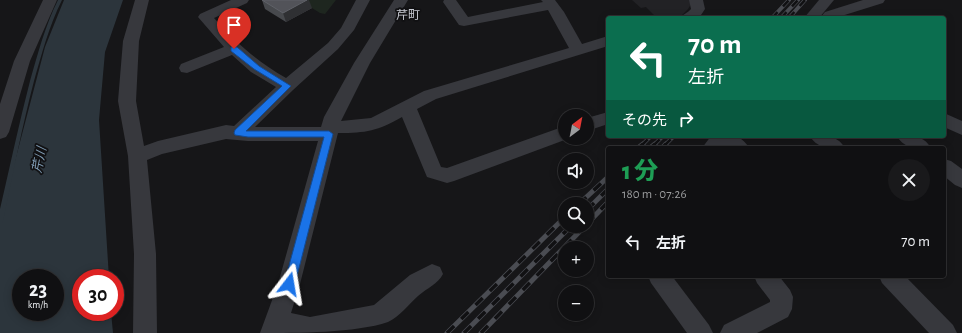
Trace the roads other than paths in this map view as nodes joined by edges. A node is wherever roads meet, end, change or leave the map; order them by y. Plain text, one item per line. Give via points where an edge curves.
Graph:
1 (50, 0) edge
2 (142, 0) edge
3 (363, 0) edge
4 (401, 0) edge
5 (696, 0) edge
6 (827, 0) edge
7 (878, 0) edge
8 (237, 1) edge
9 (448, 1) edge
10 (550, 2) edge
11 (692, 16) edge
12 (813, 16) edge
13 (829, 16) edge
14 (606, 42) edge
15 (234, 49) junction
16 (578, 50) junction
17 (187, 68) dead end
18 (287, 86) junction
19 (407, 107) junction
20 (606, 119) edge
21 (946, 120) edge
22 (594, 123) edge
23 (962, 129) edge
24 (330, 131) junction
25 (0, 132) edge
26 (238, 133) junction
27 (558, 136) edge
28 (720, 138) edge
29 (728, 138) edge
30 (822, 138) edge
31 (909, 138) edge
32 (714, 146) edge
33 (738, 146) edge
34 (833, 146) edge
35 (919, 146) edge
36 (137, 156) junction
37 (946, 168) edge
38 (962, 180) edge
39 (432, 274) dead end
40 (660, 278) edge
41 (767, 278) edge
42 (892, 278) edge
43 (274, 327) edge
44 (145, 333) edge
45 (701, 333) edge
46 (732, 333) edge
47 (945, 333) edge

1 - 25 street via 22,61
2 - 36 street via 131,41 127,101
3 - 18 street via 347,30 333,46
4 - 24 street via 338,107
5 - 11 street via 698,9
6 - 12 street
7 - 13 street
8 - 15 street via 205,17
9 - 10 street via 464,22
10 - 16 street
14 - 16 street
15 - 17 street
15 - 18 street via 257,68
16 - 19 street via 430,95
18 - 26 street
19 - 24 street via 375,124
19 - 27 street via 434,172 447,176
20 - 22 street
21 - 23 street
24 - 26 street
24 - 43 street via 289,284
26 - 36 street via 226,132 158,148
28 - 32 street
29 - 33 street
30 - 34 street
31 - 35 street
36 - 44 street via 145,254
37 - 38 street
39 - 43 street via 418,282 381,314 310,328
40 - 45 street
41 - 46 street via 782,297 780,309
42 - 47 street

